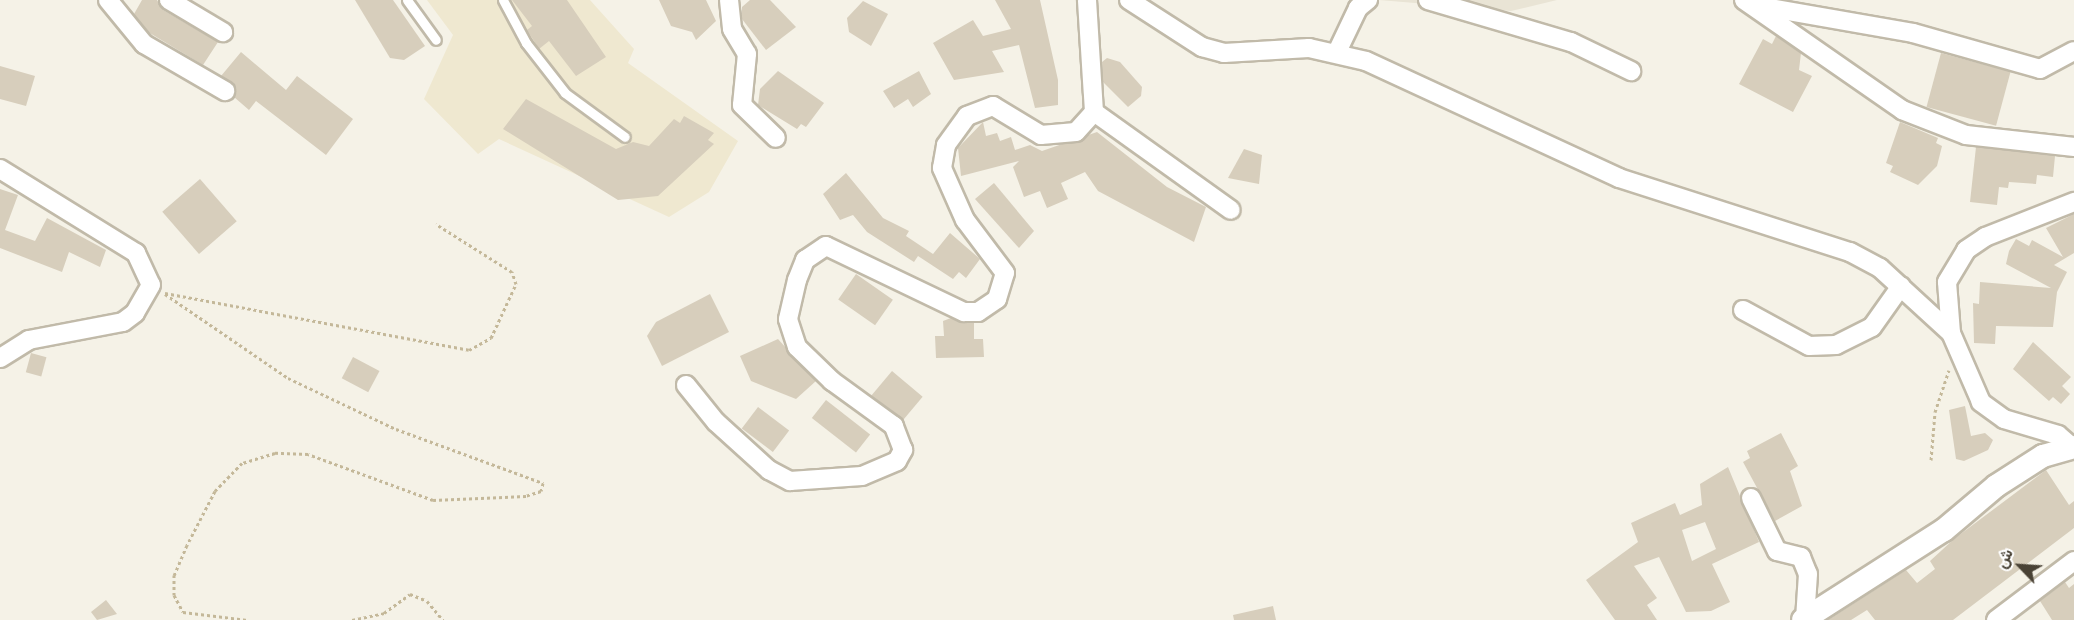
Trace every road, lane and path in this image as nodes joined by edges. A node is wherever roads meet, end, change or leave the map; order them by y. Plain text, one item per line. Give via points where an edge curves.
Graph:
1 (108, 0) edge
2 (169, 0) edge
3 (407, 0) edge
4 (503, 0) edge
5 (729, 0) edge
6 (1088, 0) edge
7 (1129, 0) edge
8 (1368, 0) edge
9 (1428, 0) edge
10 (1747, 2) edge
11 (223, 32) dead end
12 (436, 40) dead end
13 (2074, 51) edge
14 (1337, 52) junction
15 (1631, 71) dead end
16 (225, 90) dead end
17 (1094, 112) junction
18 (625, 137) dead end
19 (776, 138) dead end
20 (2074, 147) edge
21 (0, 170) edge
22 (2074, 202) edge
23 (1231, 210) dead end
24 (436, 224) dead end
25 (1901, 286) junction
26 (1743, 310) dead end
27 (1951, 333) junction
28 (1959, 357) junction
29 (0, 358) edge
30 (686, 385) dead end
31 (2073, 447) edge
32 (1931, 460) dead end
33 (1751, 498) dead end
34 (2074, 561) edge
35 (1804, 619) edge
36 (248, 620) edge
37 (352, 620) edge
38 (443, 620) edge
39 (1996, 620) edge

1 - 16 street via 144,44
2 - 11 street
3 - 12 lane
4 - 18 lane via 525,43 565,93
5 - 19 street via 732,29 747,54 741,105
6 - 17 street
7 - 14 street via 1202,46 1224,53 1286,47
8 - 14 street via 1358,8
9 - 15 street via 1571,42
10 - 13 street via 1913,33 2040,69
10 - 20 street via 1902,110 1966,135
14 - 25 street via 1395,73 1619,178 1850,252
17 - 23 street
17 - 30 street via 1076,132 1059,136 1041,135 993,106 967,116 955,129 942,168 965,220 1005,273 1002,292 978,312 936,301 836,248 816,250 805,260 788,319 797,347 825,376 894,426 903,450 897,461 862,476 790,481 769,471 730,435
21 - 29 street via 136,253 151,285 142,305 123,322 29,340
22 - 27 street via 2003,226 1966,250 1947,282
24 - 36 path via 512,272 516,284 491,338 469,350 163,292 288,378 396,429 543,483 541,491 526,496 433,500 308,454 274,453 242,463 215,492 192,536 174,575 174,595 183,612
25 - 26 street via 1872,327 1836,345 1809,345
25 - 27 street
27 - 28 street
28 - 31 street via 1989,412 2058,435
28 - 32 path via 1939,395
31 - 35 street via 2043,456 1996,486 1944,530
33 - 35 street via 1777,551 1800,557 1808,574
34 - 39 street
37 - 38 path via 384,613 410,594 427,601

